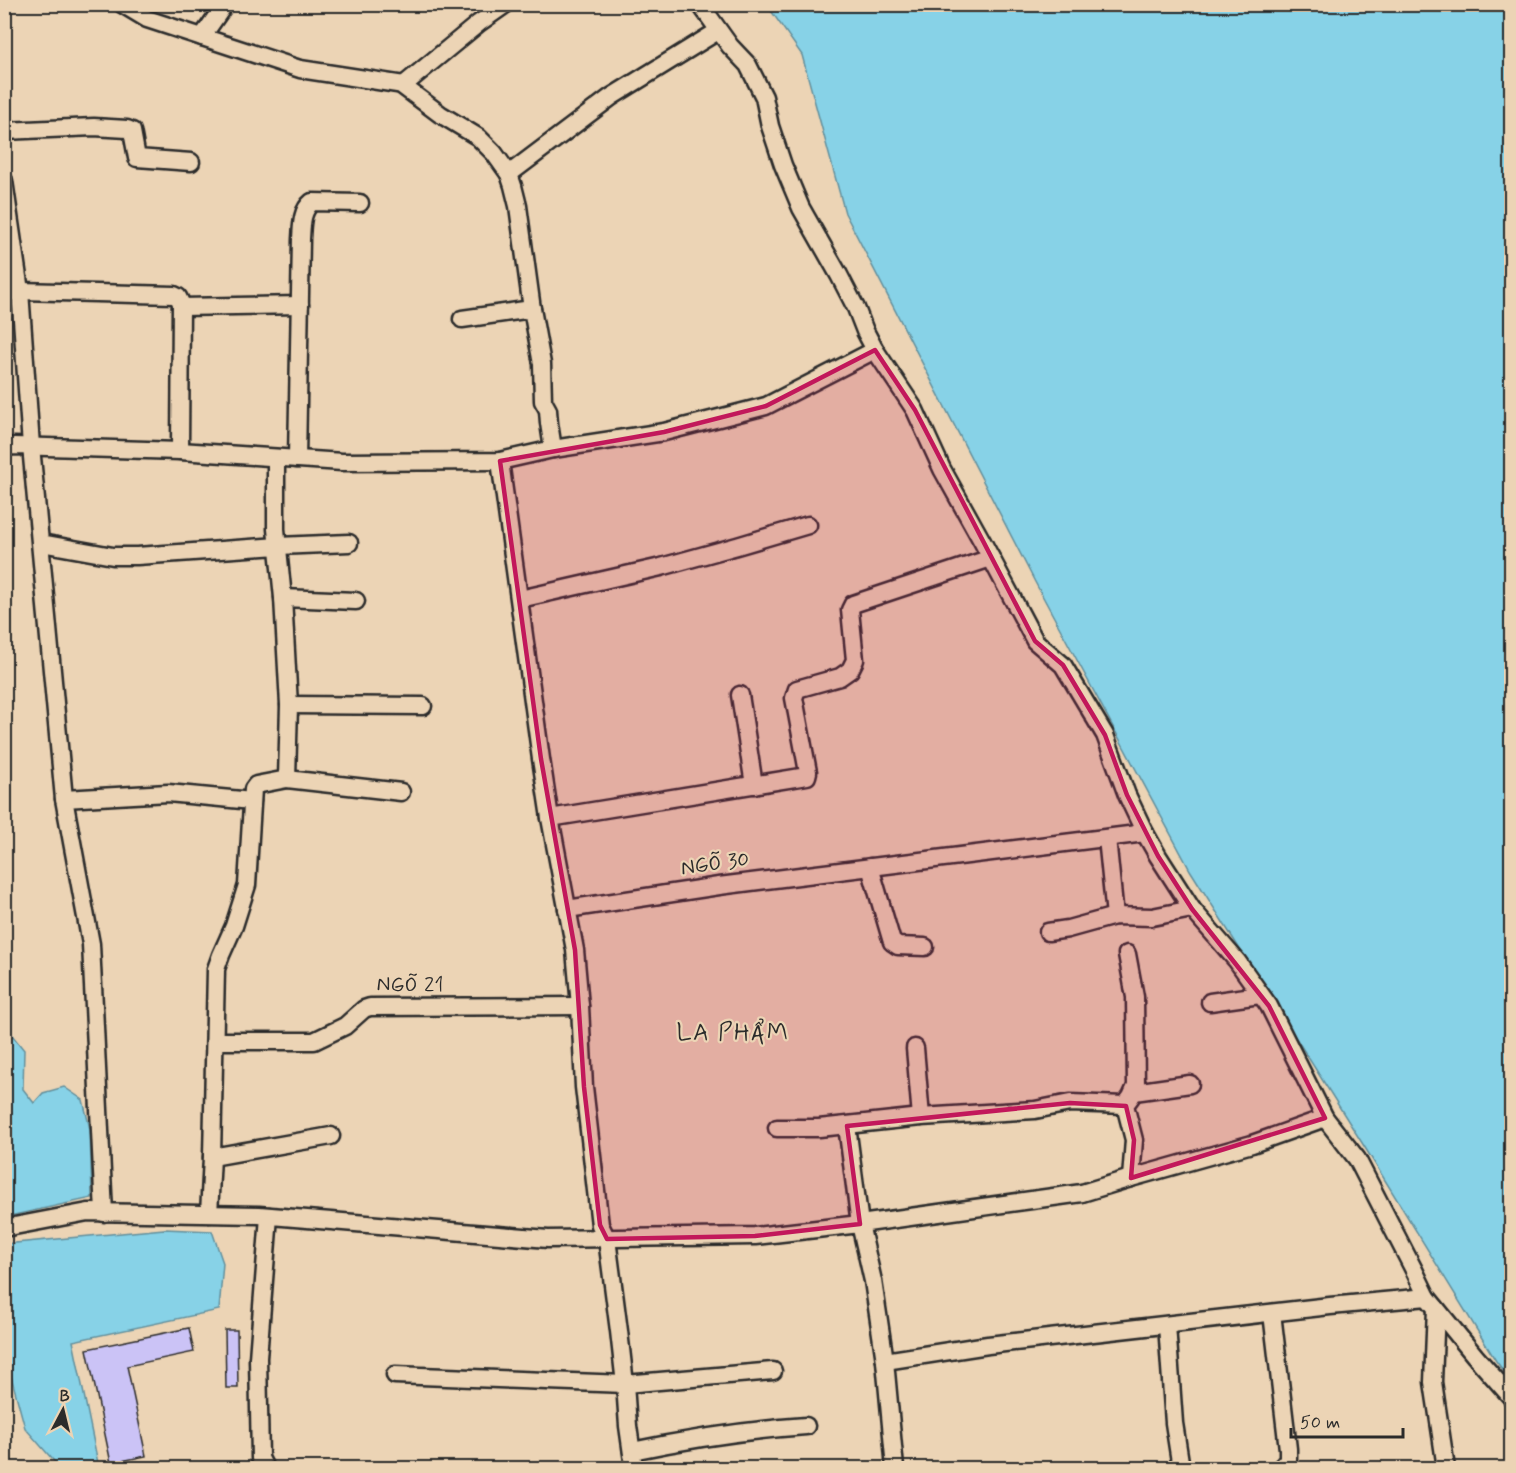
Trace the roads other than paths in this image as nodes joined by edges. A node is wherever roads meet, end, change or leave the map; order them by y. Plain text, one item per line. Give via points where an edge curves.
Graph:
1 (122, 4) edge
2 (225, 4) edge
3 (506, 4) edge
4 (700, 4) edge
5 (718, 31) junction
6 (202, 37) junction
7 (404, 85) junction
8 (4, 131) edge
9 (191, 162) dead end
10 (508, 174) junction
11 (4, 181) edge
12 (360, 203) dead end
13 (12, 292) edge
14 (300, 305) junction
15 (181, 308) junction
16 (532, 309) junction
17 (462, 319) dead end
18 (875, 350) junction
19 (31, 446) junction
20 (4, 448) edge
21 (554, 449) junction
22 (180, 451) junction
23 (276, 458) junction
24 (297, 459) junction
25 (500, 461) junction
26 (808, 525) dead end
27 (41, 543) junction
28 (349, 543) dead end
29 (278, 546) junction
30 (991, 558) junction
31 (283, 598) junction
32 (520, 599) junction
33 (356, 601) dead end
34 (740, 695) dead end
35 (289, 705) junction
36 (423, 706) dead end
37 (286, 779) junction
38 (754, 786) junction
39 (401, 792) dead end
40 (64, 799) junction
41 (252, 801) junction
42 (550, 818) junction
43 (1145, 832) junction
44 (1107, 838) junction
45 (870, 867) junction
46 (567, 909) junction
47 (1192, 909) junction
48 (1115, 916) junction
49 (1048, 932) dead end
50 (926, 947) dead end
51 (1126, 954) dead end
52 (1260, 995) junction
53 (1209, 1002) dead end
54 (580, 1006) junction
55 (215, 1041) junction
56 (915, 1048) dead end
57 (1190, 1084) dead end
58 (1130, 1098) junction
59 (921, 1117) junction
60 (1325, 1118) junction
61 (847, 1126) junction
62 (777, 1128) dead end
63 (330, 1136) dead end
64 (212, 1157) junction
65 (1131, 1178) junction
66 (104, 1213) junction
67 (209, 1214) junction
68 (269, 1216) junction
69 (860, 1224) junction
70 (4, 1228) edge
71 (607, 1239) junction
72 (1432, 1303) junction
73 (1272, 1312) junction
74 (1167, 1325) junction
75 (885, 1361) junction
76 (773, 1371) dead end
77 (395, 1375) dead end
78 (626, 1384) junction
79 (1512, 1398) edge
80 (806, 1426) dead end
81 (632, 1451) junction
82 (265, 1468) edge
83 (634, 1468) edge
84 (896, 1468) edge
85 (1181, 1468) edge
86 (1281, 1468) edge
87 (1446, 1468) edge

1 - 6 street via 147,19
2 - 6 street
3 - 7 street
4 - 5 street
5 - 10 street via 611,97
5 - 18 street via 748,65 764,97 770,126 801,208
6 - 7 street via 300,69
7 - 10 street via 478,138
8 - 9 street via 127,129 132,131 137,158
10 - 16 street via 518,206
11 - 13 street
12 - 14 street via 312,202 307,206 303,213
13 - 15 street via 174,295
13 - 19 street
14 - 15 street
14 - 24 street
15 - 22 street
16 - 17 street
16 - 21 street via 542,364 543,401
18 - 21 street via 766,406 664,432
18 - 30 street via 915,410
19 - 20 street
19 - 22 street
19 - 27 street
21 - 25 street
22 - 23 street
23 - 24 street
23 - 29 street
24 - 25 street
25 - 32 street
26 - 32 street via 661,567
27 - 29 street via 113,556
27 - 40 street
28 - 29 street
29 - 31 street
30 - 38 street via 853,604 850,610 855,660 850,670 840,677 797,689 795,695 807,775
30 - 43 street via 1035,641 1063,665 1105,735
31 - 33 street
31 - 35 street
32 - 42 street
34 - 38 street
35 - 36 street
35 - 37 street
37 - 39 street
37 - 41 street via 256,784
38 - 42 street
40 - 41 street via 168,793
40 - 66 street via 91,944
41 - 55 street via 247,885 216,969
42 - 46 street
43 - 44 street, NGÕ 30
43 - 47 street
44 - 45 street, NGÕ 30
44 - 48 street
45 - 46 street, NGÕ 30
45 - 50 street via 892,942 898,946
46 - 54 street
47 - 48 street via 1152,917
47 - 52 street via 1237,961
48 - 49 street
51 - 58 street via 1136,997 1136,1086
52 - 53 street
52 - 60 street
54 - 55 street, NGÕ 21 via 370,1007 345,1026 314,1041
54 - 71 street via 584,1087 600,1225
55 - 64 street
56 - 59 street
57 - 58 street
58 - 59 street via 1035,1110
58 - 65 street via 1134,1140
59 - 61 street
60 - 65 street via 1252,1144
60 - 72 street via 1357,1159
61 - 62 street
61 - 69 street
63 - 64 street
64 - 67 street
65 - 69 street via 1082,1193
66 - 67 street
66 - 70 street via 88,1212
67 - 68 street
68 - 71 street via 548,1239
68 - 82 street via 258,1358 260,1458
69 - 71 street via 755,1236
69 - 75 street
71 - 78 street
72 - 73 street
72 - 79 street
72 - 87 street via 1433,1382
73 - 74 street
73 - 86 street via 1288,1449 1288,1460
74 - 75 street
74 - 85 street
75 - 84 street
76 - 78 street
77 - 78 street
78 - 81 street
80 - 81 street via 744,1431
81 - 83 street

